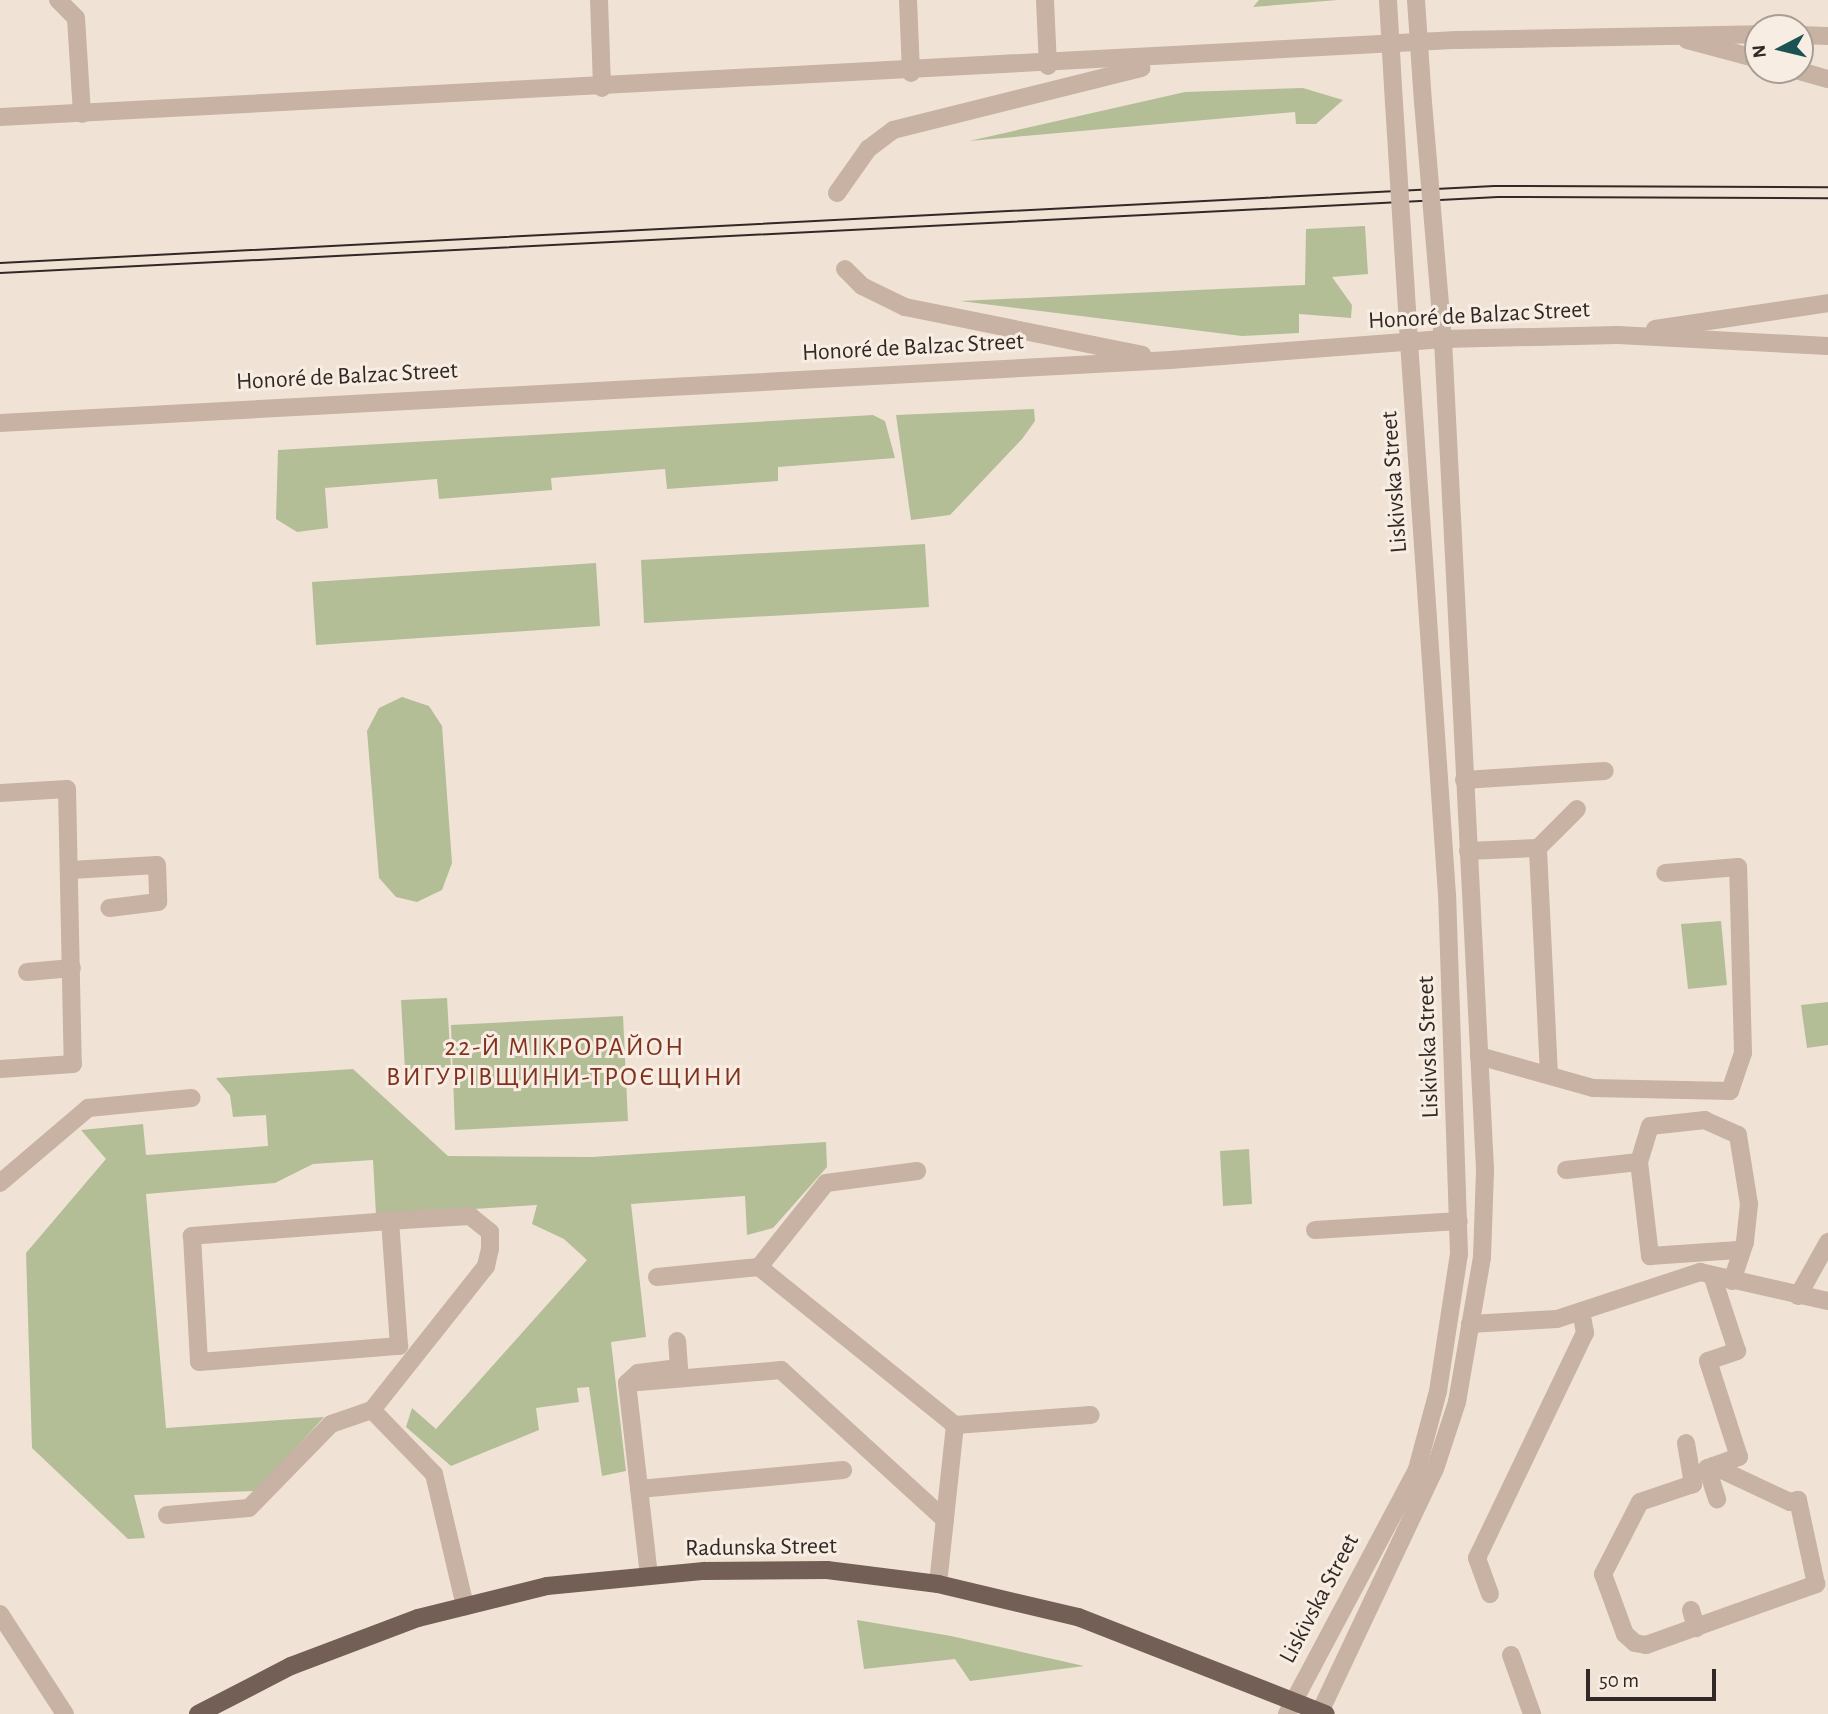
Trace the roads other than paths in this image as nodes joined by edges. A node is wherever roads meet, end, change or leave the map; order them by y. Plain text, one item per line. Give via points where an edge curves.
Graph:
1 (58, 0) edge
2 (599, 0) edge
3 (908, 0) edge
4 (1045, 0) edge
5 (1388, 0) edge
6 (1416, 0) edge
7 (1661, 32) junction
8 (1744, 34) edge
9 (1418, 42) junction
10 (1390, 44) junction
11 (1744, 55) edge
12 (1185, 57) junction
13 (1048, 66) junction
14 (911, 73) junction
15 (602, 89) junction
16 (82, 114) junction
17 (0, 117) edge
18 (837, 192) dead end
19 (845, 269) dead end
20 (1828, 303) edge
21 (1618, 335) junction
22 (1443, 339) junction
23 (1409, 342) junction
24 (1828, 346) edge
25 (1170, 360) junction
26 (0, 423) edge
27 (1605, 771) dead end
28 (1464, 780) junction
29 (0, 793) edge
30 (1577, 809) dead end
31 (1538, 848) junction
32 (1468, 851) junction
33 (71, 870) junction
34 (1665, 873) dead end
35 (108, 908) dead end
36 (72, 968) junction
37 (27, 972) dead end
38 (1479, 1056) junction
39 (0, 1069) edge
40 (1549, 1075) junction
41 (192, 1098) dead end
42 (1639, 1163) junction
43 (1566, 1170) dead end
44 (917, 1171) dead end
45 (0, 1183) edge
46 (390, 1221) junction
47 (1459, 1222) junction
48 (1315, 1230) dead end
49 (1828, 1241) edge
50 (1738, 1251) junction
51 (759, 1267) junction
52 (1712, 1275) junction
53 (657, 1278) dead end
54 (1731, 1281) junction
55 (1798, 1296) junction
56 (1828, 1301) edge
57 (1581, 1311) junction
58 (1470, 1324) junction
59 (677, 1341) dead end
60 (627, 1383) junction
61 (372, 1410) junction
62 (1091, 1415) dead end
63 (955, 1425) junction
64 (1686, 1444) dead end
65 (1705, 1469) junction
66 (843, 1470) dead end
67 (639, 1489) junction
68 (1717, 1499) dead end
69 (167, 1515) dead end
70 (945, 1520) junction
71 (649, 1576) junction
72 (938, 1584) junction
73 (1490, 1594) dead end
74 (465, 1606) junction
75 (1691, 1610) dead end
76 (0, 1614) edge
77 (1696, 1628) junction
78 (1511, 1655) dead end
79 (1292, 1707) edge
80 (1322, 1713) edge
81 (65, 1714) edge
82 (198, 1714) edge
83 (1532, 1714) edge

1 - 16 street via 75,18
2 - 15 street
3 - 14 street
4 - 13 street
5 - 10 street, Liskivska Street
6 - 9 street, Liskivska Street
7 - 8 street
7 - 9 street
7 - 11 street
9 - 10 street
9 - 22 street, Liskivska Street, bridge
10 - 12 street
10 - 23 street, Liskivska Street, bridge
12 - 13 street
12 - 18 street via 893,130 867,149
13 - 14 street
14 - 15 street
15 - 16 street
16 - 17 street
19 - 25 street via 862,286 905,307
20 - 21 street
21 - 22 street, Honoré de Balzac Street
21 - 24 street, Honoré de Balzac Street
22 - 23 street, Honoré de Balzac Street
22 - 28 street, Liskivska Street
23 - 25 street, Honoré de Balzac Street
23 - 47 street, Liskivska Street via 1447,895
25 - 26 street, Honoré de Balzac Street
27 - 28 street
28 - 32 street, Liskivska Street
29 - 33 street via 67,789
30 - 31 street
31 - 32 street
31 - 40 street
32 - 38 street, Liskivska Street
33 - 35 street via 157,865 158,902
33 - 36 street
34 - 40 street via 1738,867 1744,1053 1737,1081 1730,1091 1683,1095 1593,1088
36 - 37 street
36 - 39 street via 73,1065
38 - 40 street
38 - 58 street, Liskivska Street via 1485,1181
41 - 45 street via 88,1108
42 - 43 street
42 - 50 street via 1650,1256
42 - 50 street via 1642,1135 1661,1121 1705,1120 1733,1130 1743,1144 1749,1204
44 - 51 street via 826,1183
46 - 46 street via 192,1236 199,1362 399,1346
46 - 61 street via 470,1216 490,1232 490,1249 486,1266
47 - 48 street
47 - 79 street, Liskivska Street via 1446,1349 1416,1469
49 - 55 street
50 - 54 street
51 - 53 street
51 - 63 street
52 - 54 street
52 - 57 street via 1700,1272
52 - 65 street via 1737,1350 1708,1361 1739,1457
54 - 55 street
55 - 56 street
57 - 58 street via 1557,1319
57 - 73 street via 1585,1333 1477,1558
58 - 80 street, Liskivska Street via 1457,1402 1435,1469
59 - 60 street via 678,1368 638,1373
60 - 67 street
60 - 70 street via 781,1370
61 - 69 street via 331,1424 249,1508
61 - 74 street via 434,1474
62 - 63 street
63 - 70 street
64 - 65 street
65 - 68 street
65 - 77 street via 1693,1484 1640,1502 1603,1574 1625,1634 1635,1643
65 - 77 street via 1790,1503 1798,1500 1816,1584
66 - 67 street
67 - 71 street
70 - 72 street
71 - 72 main road, Radunska Street via 827,1570
71 - 74 main road, Radunska Street via 547,1586
72 - 79 main road, Radunska Street via 1120,1630
74 - 82 main road, Radunska Street via 291,1666
75 - 77 street
76 - 81 street
78 - 83 street
79 - 80 main road, Radunska Street

